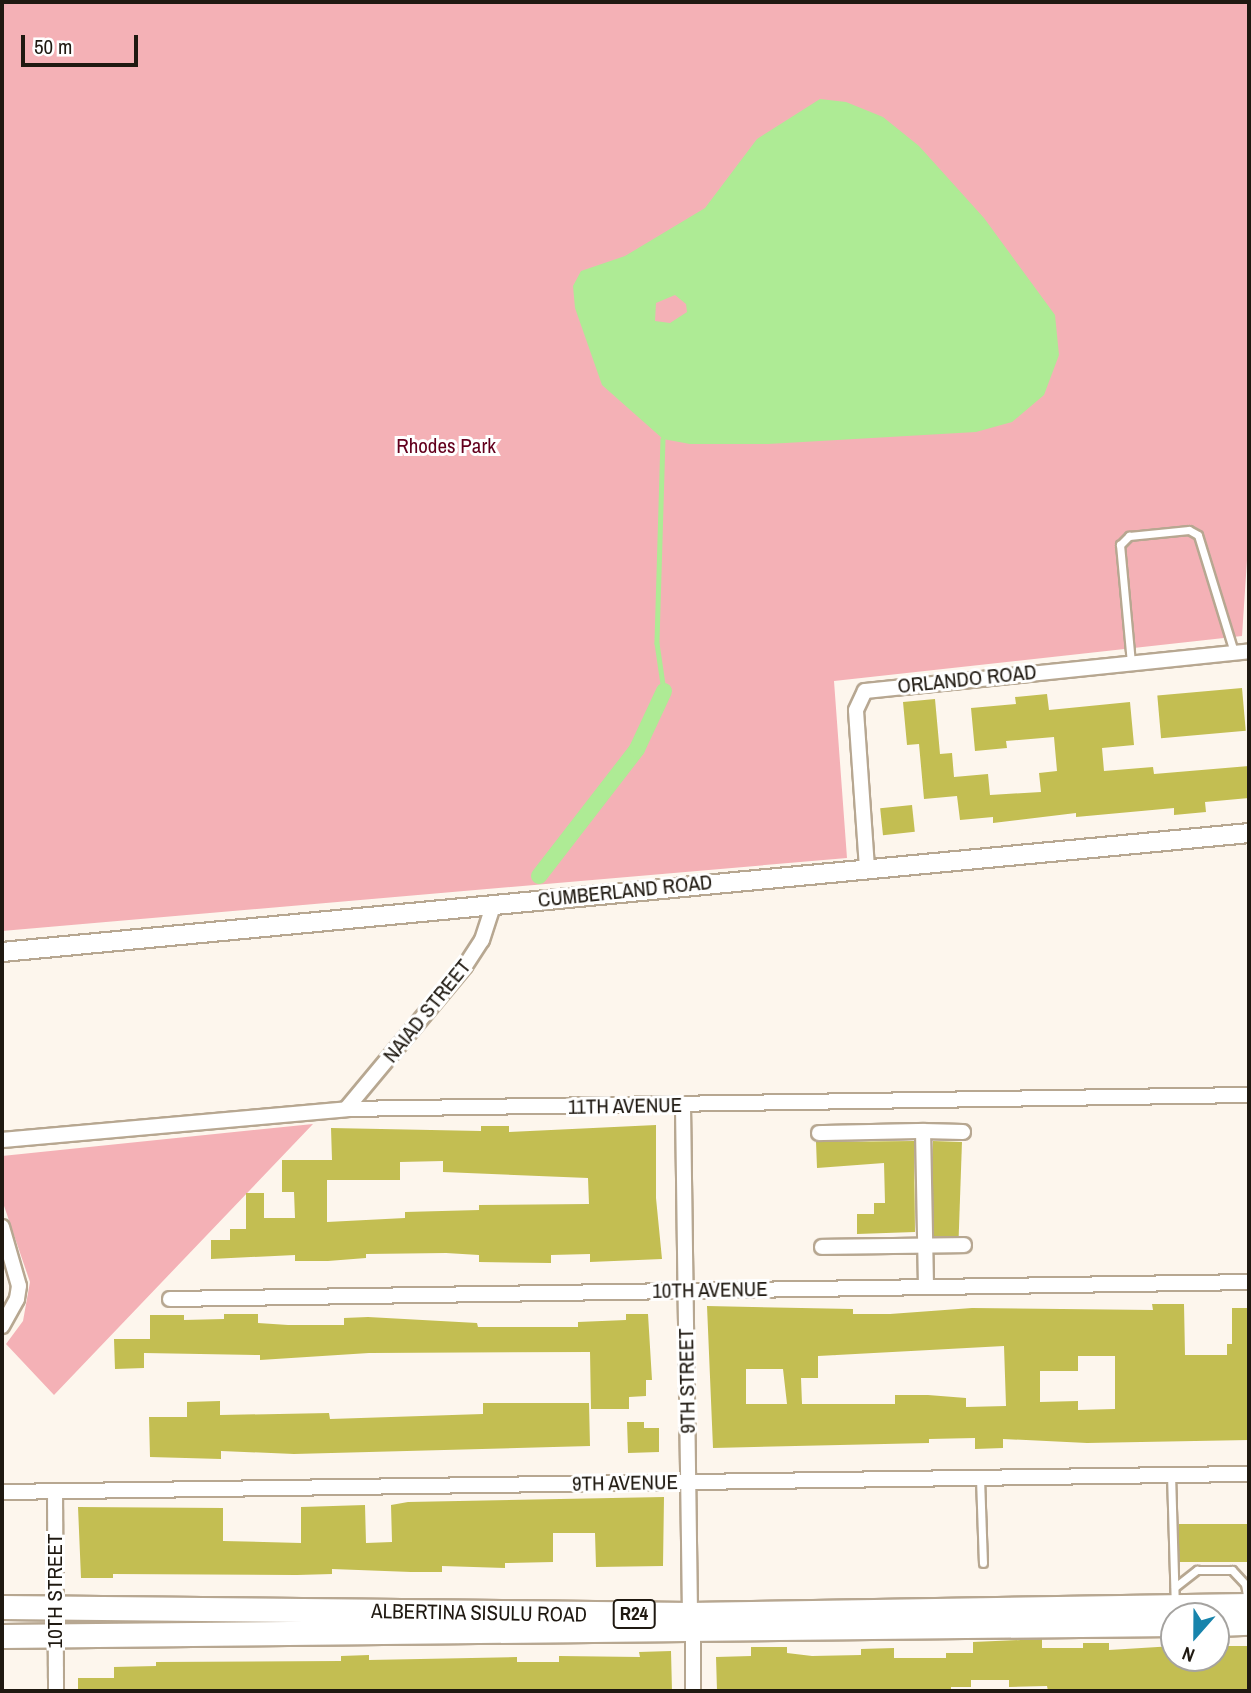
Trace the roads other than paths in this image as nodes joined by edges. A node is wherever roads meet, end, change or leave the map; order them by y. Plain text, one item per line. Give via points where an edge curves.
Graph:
1 (1249, 651) edge
2 (1234, 653) junction
3 (1131, 663) junction
4 (1249, 833) edge
5 (867, 868) junction
6 (494, 904) junction
7 (2, 952) edge
8 (1249, 1095) edge
9 (683, 1106) junction
10 (346, 1110) junction
11 (923, 1131) junction
12 (963, 1132) dead end
13 (819, 1133) dead end
14 (2, 1140) edge
15 (2, 1227) edge
16 (925, 1245) junction
17 (964, 1245) dead end
18 (822, 1247) dead end
19 (1249, 1282) edge
20 (926, 1286) junction
21 (685, 1291) junction
22 (170, 1300) dead end
23 (2, 1326) edge
24 (1171, 1474) junction
25 (1249, 1474) edge
26 (980, 1478) junction
27 (690, 1481) junction
28 (55, 1491) junction
29 (2, 1492) edge
30 (983, 1563) dead end
31 (1174, 1602) edge
32 (1176, 1602) edge
33 (1160, 1606) edge
34 (2, 1607) edge
35 (55, 1607) junction
36 (1230, 1610) edge
37 (1249, 1611) edge
38 (1230, 1618) edge
39 (691, 1622) junction
40 (55, 1634) junction
41 (2, 1636) edge
42 (56, 1691) edge
43 (692, 1691) edge

1 - 2 street, ORLANDO ROAD
2 - 3 street, ORLANDO ROAD
2 - 3 lane via 1198,535 1189,530 1129,536 1120,545
3 - 5 street, ORLANDO ROAD via 871,688 860,695 856,710
4 - 5 street, CUMBERLAND ROAD
5 - 6 street, CUMBERLAND ROAD
6 - 7 street, CUMBERLAND ROAD
6 - 10 street, NAIAD STREET via 482,940 465,966
8 - 9 street, 11TH AVENUE
9 - 10 street, 11TH AVENUE
9 - 21 street, 9TH STREET
10 - 14 street, 11TH AVENUE
11 - 12 street
11 - 13 street
11 - 16 street
15 - 23 street via 19,1286
16 - 17 street
16 - 18 street
16 - 20 street
19 - 20 street, 10TH AVENUE
20 - 21 street, 10TH AVENUE
21 - 22 street, 10TH AVENUE
21 - 27 street, 9TH STREET
24 - 25 street, 9TH AVENUE
24 - 26 street, 9TH AVENUE
24 - 31 lane
26 - 27 street, 9TH AVENUE
26 - 30 lane
27 - 28 street, 9TH AVENUE
27 - 39 street, 9TH STREET
28 - 29 street, 9TH AVENUE
28 - 35 street, 10TH STREET
32 - 37 lane via 1196,1570 1232,1570 1245,1584
33 - 39 main road, ALBERTINA SISULU ROAD / R24
34 - 35 main road, ALBERTINA SISULU ROAD / R24
35 - 39 main road, ALBERTINA SISULU ROAD / R24
35 - 40 street, 10TH STREET
36 - 37 main road, ALBERTINA SISULU ROAD / R24
37 - 38 main road
39 - 40 main road, ALBERTINA SISULU ROAD / R24
39 - 43 street, 9TH STREET
40 - 41 main road, ALBERTINA SISULU ROAD / R24
40 - 42 street, 10TH STREET

